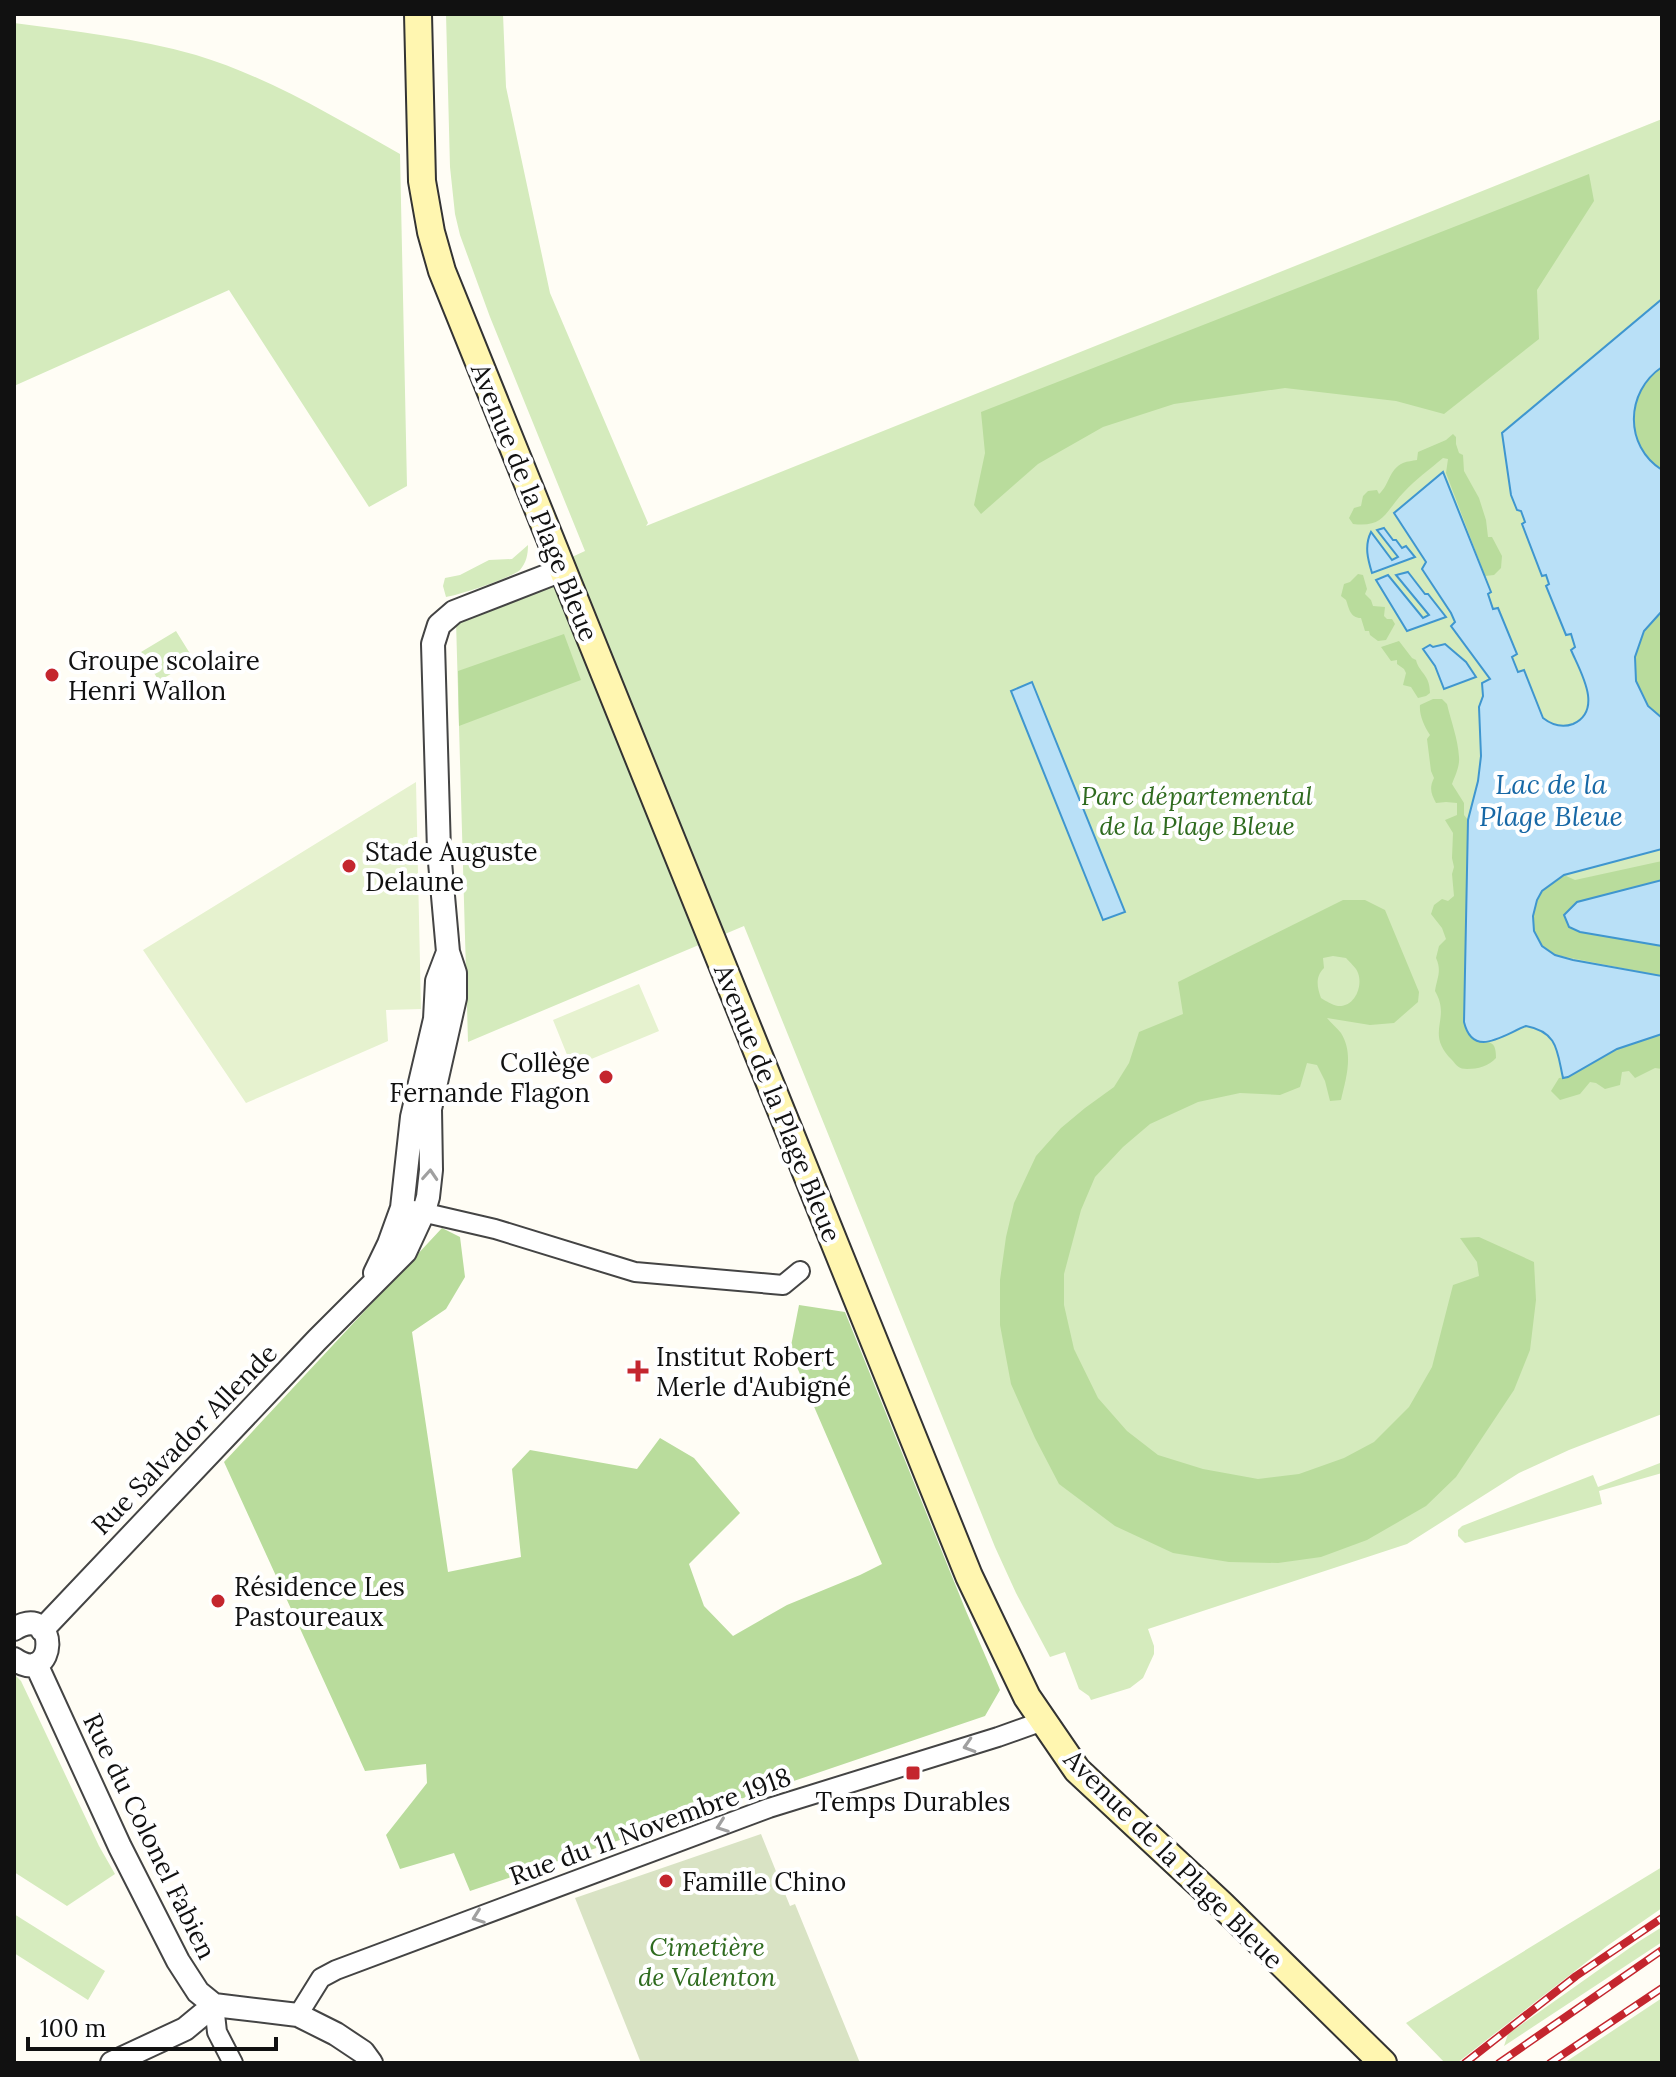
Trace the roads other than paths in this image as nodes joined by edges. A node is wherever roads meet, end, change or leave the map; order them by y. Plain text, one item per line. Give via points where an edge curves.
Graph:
1 (418, 14) edge
2 (562, 570) junction
3 (413, 1210) junction
4 (800, 1271) dead end
5 (14, 1629) edge
6 (42, 1630) junction
7 (25, 1662) edge
8 (1043, 1721) junction
9 (214, 2005) junction
10 (298, 2015) junction
11 (112, 2063) edge
12 (233, 2063) edge
13 (371, 2063) edge
14 (1383, 2063) edge

1 - 2 main road, Avenue de la Plage Bleue via 422,181 431,232
2 - 3 street, Rue Salvador Allende via 454,612 439,625 433,644 439,851 455,998 430,1109 428,1197
2 - 8 main road, Avenue de la Plage Bleue via 969,1576
3 - 4 street via 635,1272 783,1285
3 - 6 street, Rue Salvador Allende via 405,1252
5 - 6 street via 28,1624
6 - 7 street via 49,1642 46,1655
7 - 9 street, Rue du Colonel Fabien via 178,1961 198,1992
8 -> 10 street, Rue du 11 Novembre 1918 via 769,1808 336,1970 321,1978
8 - 14 main road, Avenue de la Plage Bleue via 1077,1770
9 - 10 street
9 - 11 street via 185,2029
9 - 12 street via 217,2032
10 - 13 street via 336,2034

